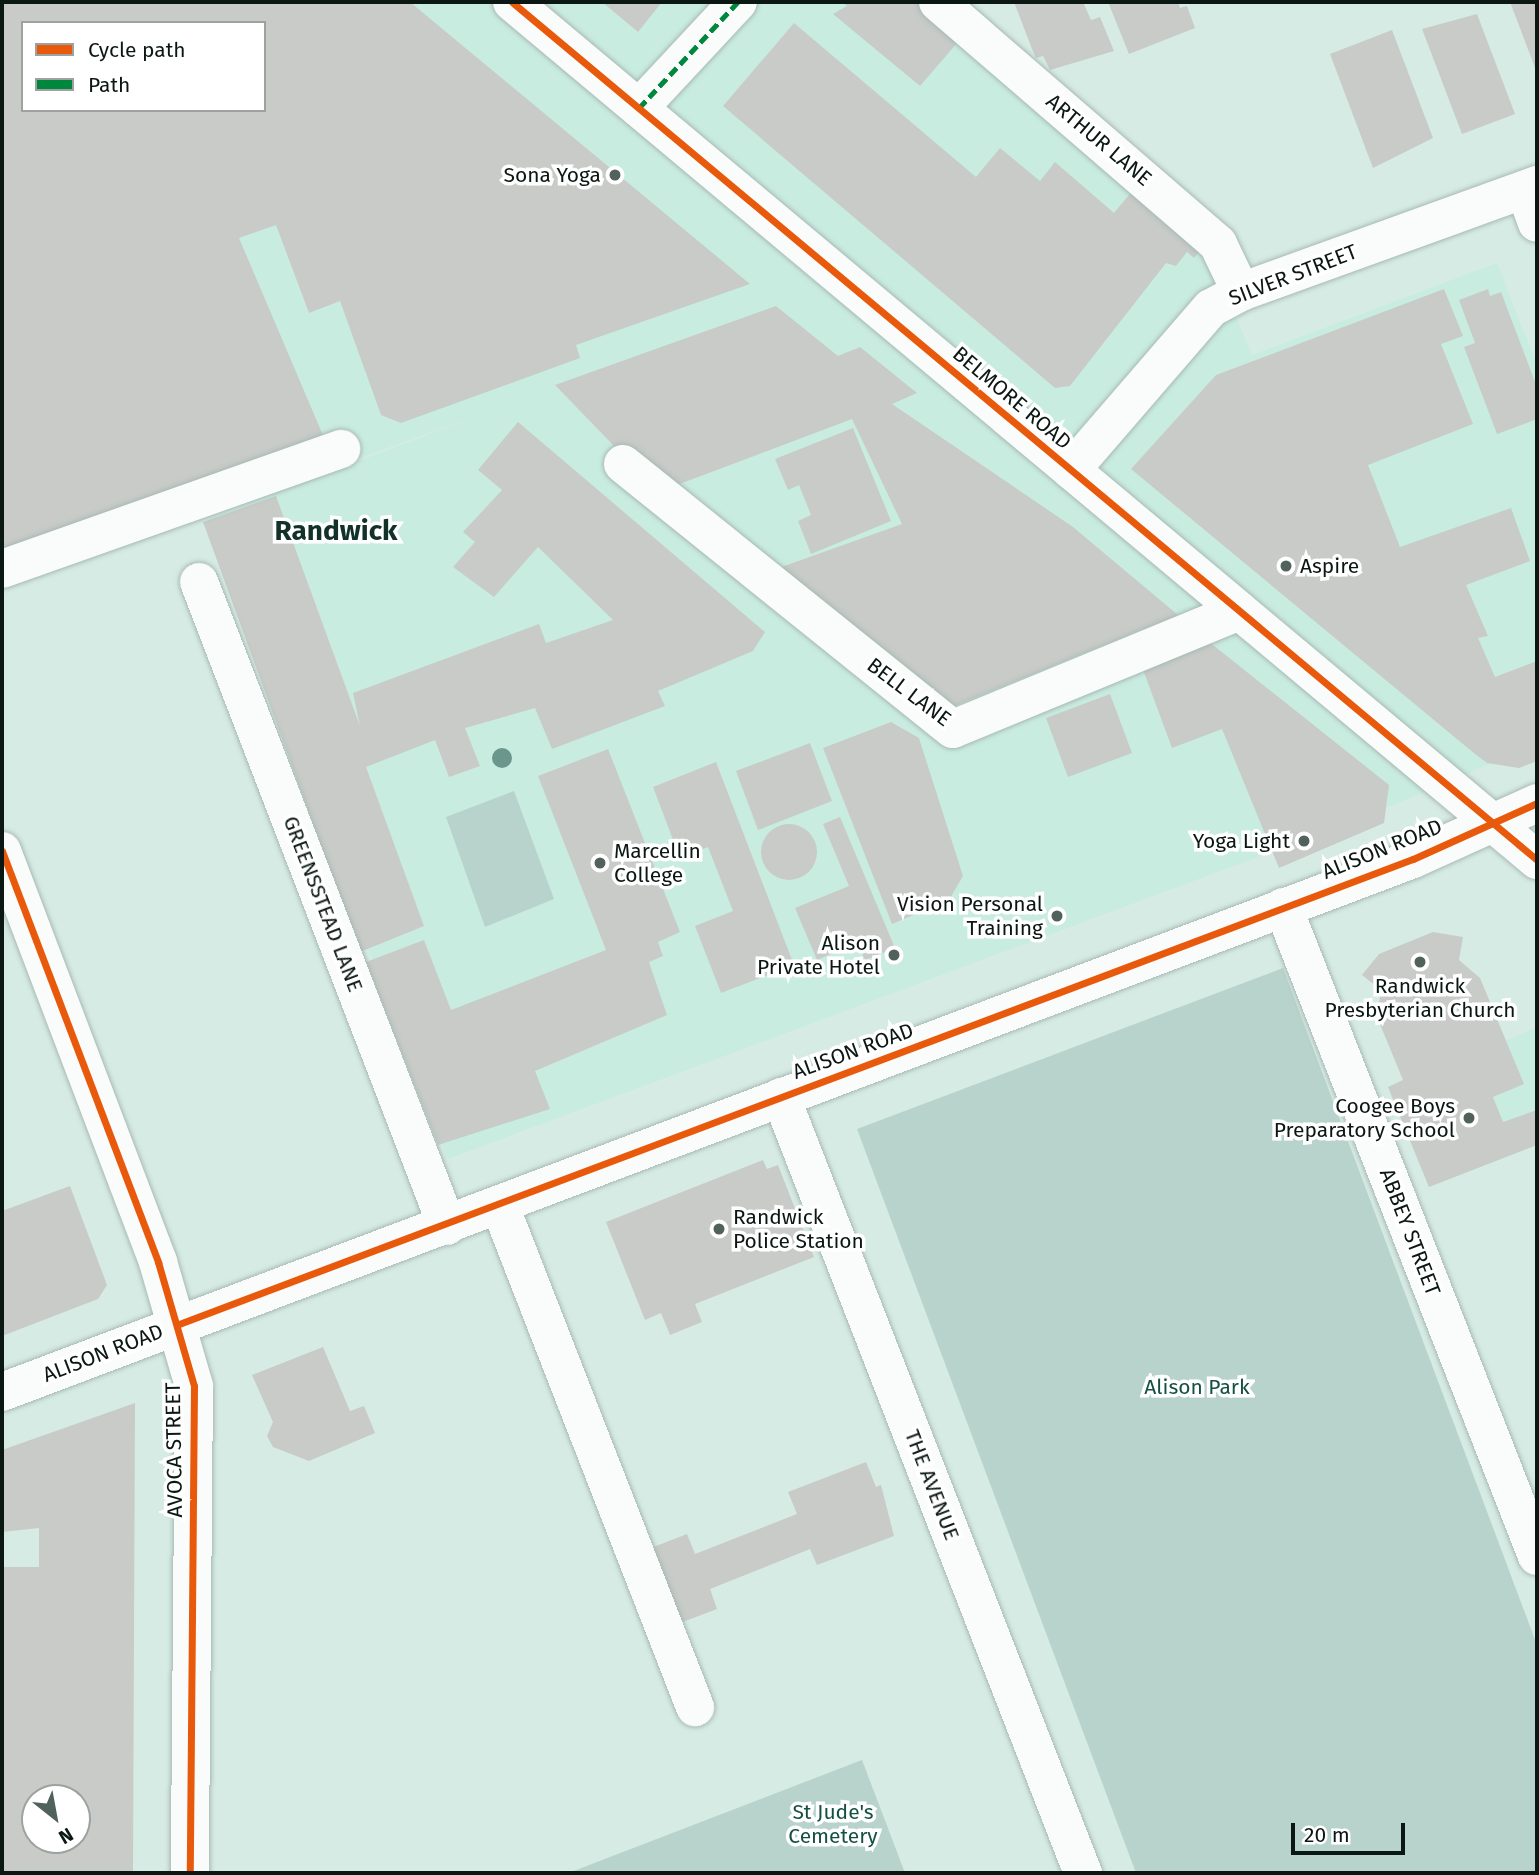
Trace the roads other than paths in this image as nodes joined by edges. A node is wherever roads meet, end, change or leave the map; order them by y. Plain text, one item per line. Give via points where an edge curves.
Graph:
1 (512, 2) edge
2 (738, 2) edge
3 (938, 2) edge
4 (639, 108) junction
5 (1533, 200) edge
6 (1241, 292) junction
7 (341, 449) dead end
8 (623, 464) dead end
9 (1071, 470) junction
10 (2, 569) edge
11 (199, 582) dead end
12 (1240, 611) junction
13 (1537, 803) edge
14 (1490, 821) junction
15 (2, 851) edge
16 (1537, 860) edge
17 (1283, 907) junction
18 (781, 1097) junction
19 (500, 1206) junction
20 (447, 1226) junction
21 (179, 1325) junction
22 (2, 1392) edge
23 (1537, 1556) edge
24 (695, 1707) dead end
25 (190, 1873) edge
26 (1083, 1873) edge

1 - 4 street, BELMORE ROAD
2 - 4 street
3 - 6 street, ARTHUR LANE via 1218,244
4 - 9 street, BELMORE ROAD
5 - 6 street, SILVER STREET
6 - 9 street, SILVER STREET via 1211,308
7 - 10 street
8 - 12 street, BELL LANE via 953,729
9 - 12 street, BELMORE ROAD
11 - 20 street, GREENSSTEAD LANE
12 - 14 street, BELMORE ROAD
13 - 14 street, ALISON ROAD
14 - 16 street, BELMORE ROAD
14 - 17 street, ALISON ROAD via 1413,859
15 - 21 street, AVOCA STREET
17 - 18 street, ALISON ROAD
17 - 23 street, ABBEY STREET
18 - 19 street, ALISON ROAD
18 - 26 street, THE AVENUE
19 - 20 street, ALISON ROAD
19 - 24 street
20 - 21 street, ALISON ROAD
21 - 22 street, ALISON ROAD
21 - 25 street, AVOCA STREET via 194,1386

